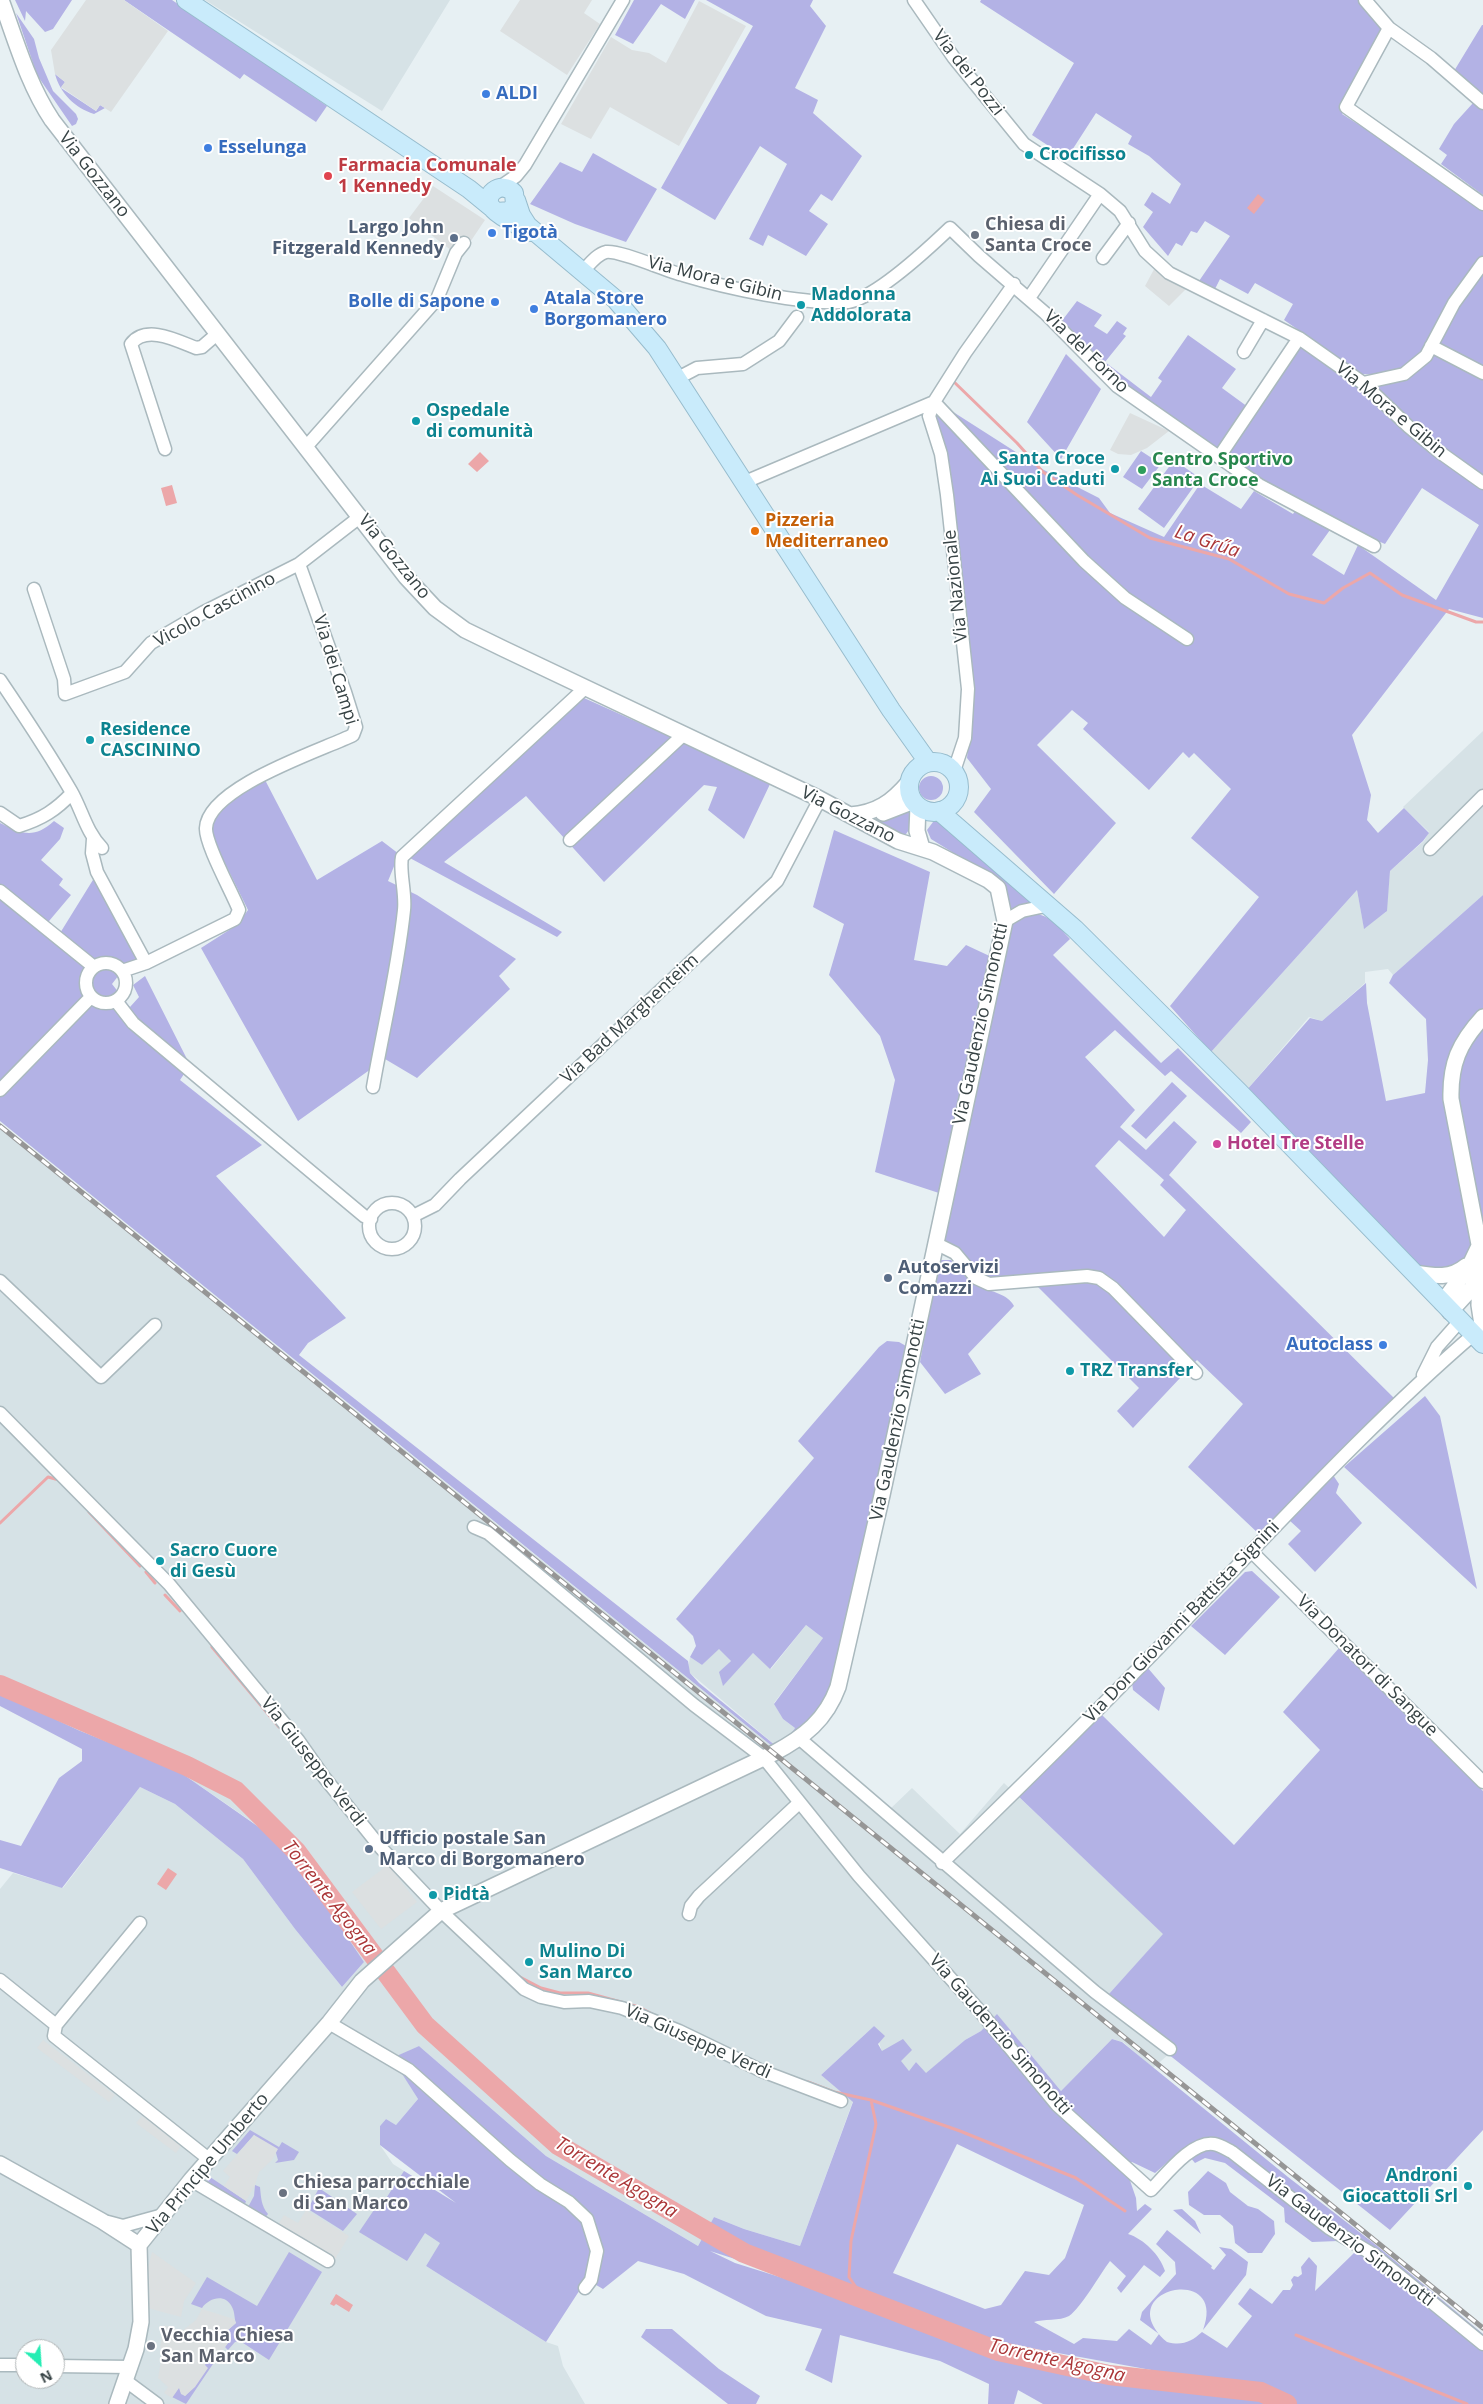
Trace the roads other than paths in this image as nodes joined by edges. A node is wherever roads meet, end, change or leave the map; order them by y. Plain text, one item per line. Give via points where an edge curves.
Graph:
1 (1, 0) edge
2 (186, 0) edge
3 (623, 0) edge
4 (914, 0) edge
5 (1365, 0) edge
6 (1389, 28) junction
7 (1483, 104) edge
8 (1024, 144) joint
9 (516, 176) junction
10 (498, 188) junction
11 (469, 189) junction
12 (1100, 194) junction
13 (516, 198) junction
14 (1483, 204) edge
15 (494, 210) junction
16 (1129, 223) junction
17 (950, 228) joint
18 (538, 236) junction
19 (464, 243) dead end
20 (1103, 258) dead end
21 (1482, 268) edge
22 (582, 271) junction
23 (1014, 284) junction
24 (1029, 298) junction
25 (797, 317) dead end
26 (1263, 320) junction
27 (217, 334) junction
28 (1299, 338) junction
29 (1431, 346) junction
30 (1244, 352) dead end
31 (1483, 373) edge
32 (678, 378) junction
33 (1363, 383) junction
34 (934, 402) junction
35 (305, 448) junction
36 (165, 449) dead end
37 (1219, 457) junction
38 (745, 482) junction
39 (1483, 483) edge
40 (361, 516) junction
41 (1374, 546) dead end
42 (299, 564) junction
43 (34, 589) dead end
44 (1187, 639) dead end
45 (0, 680) edge
46 (585, 688) junction
47 (891, 710) junction
48 (683, 735) junction
49 (928, 762) junction
50 (954, 771) junction
51 (911, 779) junction
52 (72, 793) junction
53 (1483, 796) edge
54 (820, 799) junction
55 (954, 802) junction
56 (925, 807) junction
57 (0, 813) edge
58 (850, 815) junction
59 (570, 840) dead end
60 (977, 843) junction
61 (1430, 849) dead end
62 (928, 850) junction
63 (0, 891) edge
64 (1001, 902) joint
65 (1050, 905) junction
66 (1005, 921) junction
67 (146, 963) junction
68 (94, 967) junction
69 (122, 971) junction
70 (91, 997) junction
71 (116, 1001) junction
72 (1483, 1017) edge
73 (373, 1087) dead end
74 (0, 1090) edge
75 (413, 1216) junction
76 (370, 1219) junction
77 (935, 1244) junction
78 (1476, 1251) junction
79 (1480, 1272) junction
80 (1415, 1273) junction
81 (0, 1281) edge
82 (1451, 1312) junction
83 (155, 1325) dead end
84 (1480, 1336) edge
85 (1196, 1373) dead end
86 (1421, 1380) junction
87 (0, 1413) edge
88 (474, 1527) dead end
89 (1250, 1550) junction
90 (800, 1739) junction
91 (764, 1758) junction
92 (1483, 1782) edge
93 (799, 1803) junction
94 (942, 1863) junction
95 (441, 1911) junction
96 (689, 1914) dead end
97 (140, 1923) dead end
98 (0, 1980) edge
99 (362, 1981) joint
100 (329, 2024) junction
101 (56, 2025) junction
102 (1170, 2049) dead end
103 (841, 2101) dead end
104 (210, 2160) junction
105 (0, 2164) edge
106 (191, 2180) junction
107 (164, 2215) junction
108 (102, 2221) junction
109 (139, 2245) junction
110 (328, 2261) dead end
111 (585, 2288) dead end
112 (1483, 2344) edge
113 (0, 2365) edge
114 (15, 2366) edge
115 (65, 2367) edge
116 (128, 2374) junction
117 (117, 2404) edge
118 (156, 2404) edge

1 - 27 street, Via Gozzano via 44,109
2 - 11 main road
3 - 9 street via 558,113
4 - 8 street, Via dei Pozzi via 954,58
5 - 6 street
6 - 7 street via 1431,58
6 - 14 street via 1346,107
8 - 12 street, Via Mora e Gibin
9 - 10 street
9 - 13 street
10 - 11 main road via 486,191
10 - 13 main road via 511,190
10 - 15 main road via 490,195
11 - 15 main road
12 - 16 street, Via Mora e Gibin
12 - 24 street, Via del Forno
13 - 15 main road via 510,211
13 - 18 main road via 521,215
15 - 18 main road
16 - 20 street
16 - 26 street, Via Mora e Gibin via 1145,251 1169,273
17 - 22 street, Via Mora e Gibin via 872,291 848,302 785,297 723,285 613,252 600,254
17 - 23 street, Via del Forno
18 - 22 main road
19 - 35 street via 456,253 437,299
21 - 29 street via 1454,303
22 - 32 main road via 637,323
23 - 24 street, Via del Forno
23 - 34 street, Via Nazionale via 964,353
24 - 37 street, Via del Forno via 1117,386
25 - 32 street via 779,341 742,364 697,368
26 - 28 street, Via Mora e Gibin
26 - 30 street
27 - 35 street, Via Gozzano
27 - 36 street via 196,348 150,334 134,339 131,344
28 - 33 street, Via Mora e Gibin
28 - 37 street
29 - 31 street
29 - 33 street via 1426,356 1404,374
32 - 38 main road
33 - 39 street, Via Mora e Gibin via 1438,451
34 - 38 street
34 - 44 street via 1084,561 1125,598
34 - 50 street, Via Nazionale via 929,416 947,495 968,689 965,738
35 - 40 street, Via Gozzano
37 - 41 street, Via del Forno via 1259,485
38 - 47 main road
40 - 42 street, Vicolo Cascinino
40 - 46 street, Via Gozzano via 406,577 435,608 466,630
42 - 43 street, Vicolo Cascinino via 151,643 125,672 65,694 64,679
42 - 67 street, Via dei Campi via 356,727 353,735 269,771 217,804 208,816 205,829 239,910 235,918
45 - 52 street
46 - 48 street, Via Gozzano
46 - 73 street via 402,857 404,910
47 - 49 main road
47 - 51 main road via 911,764
48 - 54 street, Via Gozzano
48 - 59 street
49 - 50 main road via 942,763
49 - 51 main road
50 - 55 main road via 960,789
51 - 56 main road via 911,795
51 - 58 street via 885,806
52 - 57 street via 56,810 19,826
52 - 67 street via 97,844 92,852 97,872
53 - 61 street
54 - 58 street, Via Gozzano
54 - 75 street, Via Bad Marghenteim via 776,881 435,1206
55 - 56 main road
55 - 60 main road
56 - 58 street via 864,819
56 - 60 main road
56 - 62 street via 917,838
58 - 62 street, Via Gozzano via 898,841
60 - 65 main road
62 - 64 street, Via Gozzano via 988,880 998,888
63 - 68 street
64 - 66 street, Via Gaudenzio Simonotti
65 - 66 street via 1022,911
65 - 80 main road
66 - 77 street, Via Gaudenzio Simonotti
67 - 69 street, Via dei Campi
68 - 69 street via 112,964
68 - 70 street via 86,978 87,992
69 - 71 street via 125,990
70 - 71 street via 103,1004
70 - 74 street
71 - 76 street via 133,1022
72 - 78 street via 1468,1033 1455,1059 1450,1079
75 - 76 street via 402,1205 387,1204
75 - 76 street via 415,1231 412,1238 394,1249 374,1240
77 - 85 street via 955,1253 976,1278 989,1284 1087,1276 1099,1278 1113,1288
77 - 90 street, Via Gaudenzio Simonotti via 838,1687 824,1716
78 - 79 street via 1482,1265
78 - 80 street via 1459,1272 1433,1276
78 - 82 street
79 - 82 street via 1472,1288
79 - 84 street
80 - 82 main road
81 - 83 street via 101,1377
82 - 84 main road
82 - 86 street, Via Don Giovanni Battista Signini
84 - 86 street, Via Don Giovanni Battista Signini
86 - 89 street, Via Don Giovanni Battista Signini
87 - 95 street, Via Giuseppe Verdi via 169,1584 298,1740 364,1829
88 - 91 street via 488,1533 694,1705
89 - 92 street, Via Donatori di Sangue
89 - 94 street, Via Don Giovanni Battista Signini via 1074,1734
90 - 91 street, Via Gaudenzio Simonotti
90 - 94 street
91 - 93 street, Via Gaudenzio Simonotti
91 - 95 street, Via Gaudenzio Simonotti
93 - 96 street via 699,1896 690,1906
93 - 112 street, Via Gaudenzio Simonotti via 859,1876 978,2008 1057,2105 1151,2190 1184,2156 1201,2144 1219,2146 1238,2157 1329,2228 1374,2255
94 - 102 street via 1095,1992
95 - 99 street, Via Gaudenzio Simonotti
95 - 103 street, Via Giuseppe Verdi via 524,1989 564,2002 589,2001 622,2008 762,2071
97 - 101 street
98 - 101 street
99 - 100 street, Via Principe Umberto
100 - 104 street, Via Principe Umberto
100 - 111 street via 409,2070 510,2160 587,2218 597,2251 591,2280
101 - 104 street via 54,2036 66,2047
104 - 106 street, Via Principe Umberto
105 - 108 street
106 - 107 street, Via Principe Umberto
106 - 110 street
107 - 108 street via 123,2226
107 - 109 street, Via Principe Umberto
108 - 109 street
109 - 116 street, Via Principe Umberto via 141,2322
113 - 114 street
115 - 116 street
116 - 117 street, Via Principe Umberto
116 - 118 street

